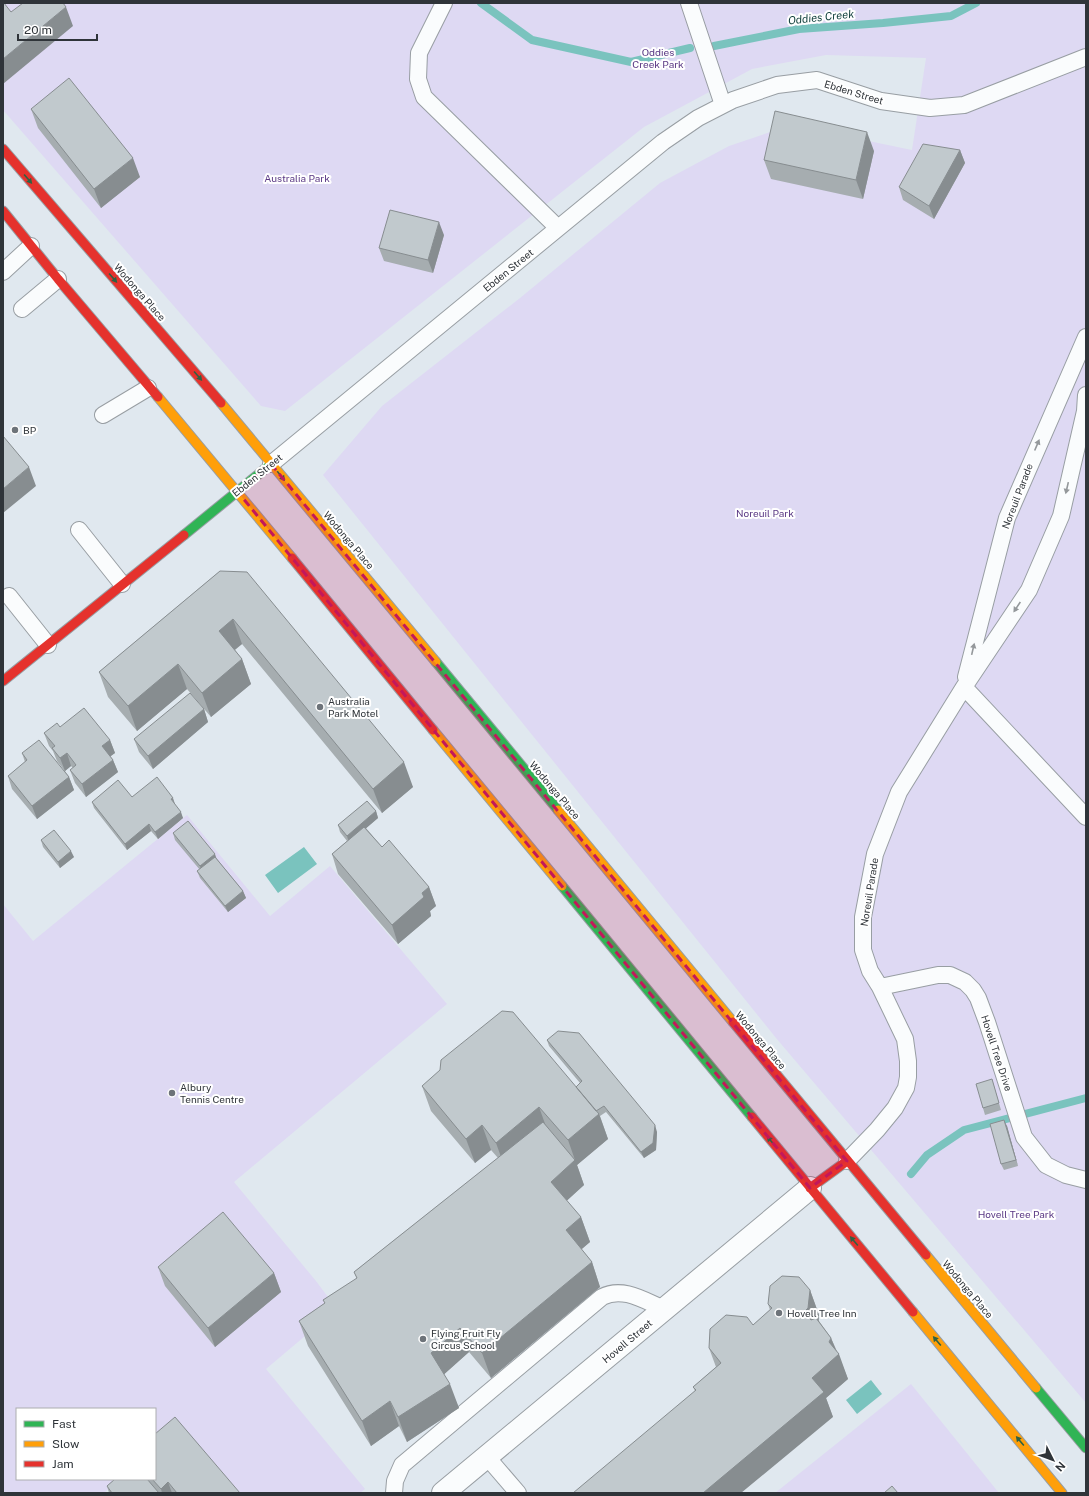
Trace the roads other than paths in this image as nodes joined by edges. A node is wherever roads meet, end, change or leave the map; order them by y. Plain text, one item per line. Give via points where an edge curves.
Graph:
1 (444, 3) edge
2 (688, 3) edge
3 (1086, 57) edge
4 (723, 105) junction
5 (3, 149) edge
6 (3, 211) edge
7 (558, 228) junction
8 (31, 246) junction
9 (3, 272) edge
10 (58, 279) junction
11 (22, 309) dead end
12 (1086, 337) edge
13 (148, 388) junction
14 (1086, 395) edge
15 (103, 415) dead end
16 (271, 464) junction
17 (237, 492) junction
18 (79, 530) dead end
19 (122, 584) junction
20 (9, 596) dead end
21 (48, 645) junction
22 (3, 681) edge
23 (964, 687) junction
24 (1086, 817) edge
25 (880, 987) junction
26 (847, 1161) junction
27 (1086, 1180) edge
28 (810, 1188) junction
29 (664, 1309) junction
30 (1086, 1448) edge
31 (487, 1456) junction
32 (394, 1493) edge
33 (444, 1493) edge
34 (518, 1493) edge
35 (1062, 1493) edge

1 - 7 lane via 419,53 418,79 424,97
2 - 4 lane
3 - 4 lane, Ebden Street via 964,104 930,108 881,101 817,80 777,85
4 - 7 lane, Ebden Street via 698,118 664,142
5 -> 16 main road, Wodonga Place
6 - 8 main road
7 - 16 lane, Ebden Street
8 - 9 lane
8 - 10 main road
10 - 11 lane
10 - 13 main road
23 -> 12 lane, Noreuil Parade via 1007,518
13 - 15 lane
13 - 17 main road
14 -> 23 lane, Noreuil Parade via 1085,411 1061,516 1029,590
16 - 17 main road, Ebden Street
16 -> 26 main road, Wodonga Place
17 - 19 main road, Ebden Street
28 -> 17 main road
18 - 19 lane
19 - 21 main road, Ebden Street
20 - 21 lane
21 - 22 main road, Ebden Street
23 - 24 lane
23 - 25 lane, Noreuil Parade via 899,792 875,854 864,917 863,950 870,971
25 - 26 lane, Noreuil Parade via 905,1039 908,1077 895,1108
25 - 27 lane, Hovell Tree Drive via 938,975 959,978 965,982 978,998 1024,1137 1046,1165 1066,1175
26 - 28 main road
26 - 30 main road, Wodonga Place
28 - 29 street, Hovell Street
35 -> 28 main road
29 - 31 street, Hovell Street
29 - 32 lane via 632,1294 602,1297 402,1465 395,1481
31 - 33 street, Hovell Street
31 - 34 lane

